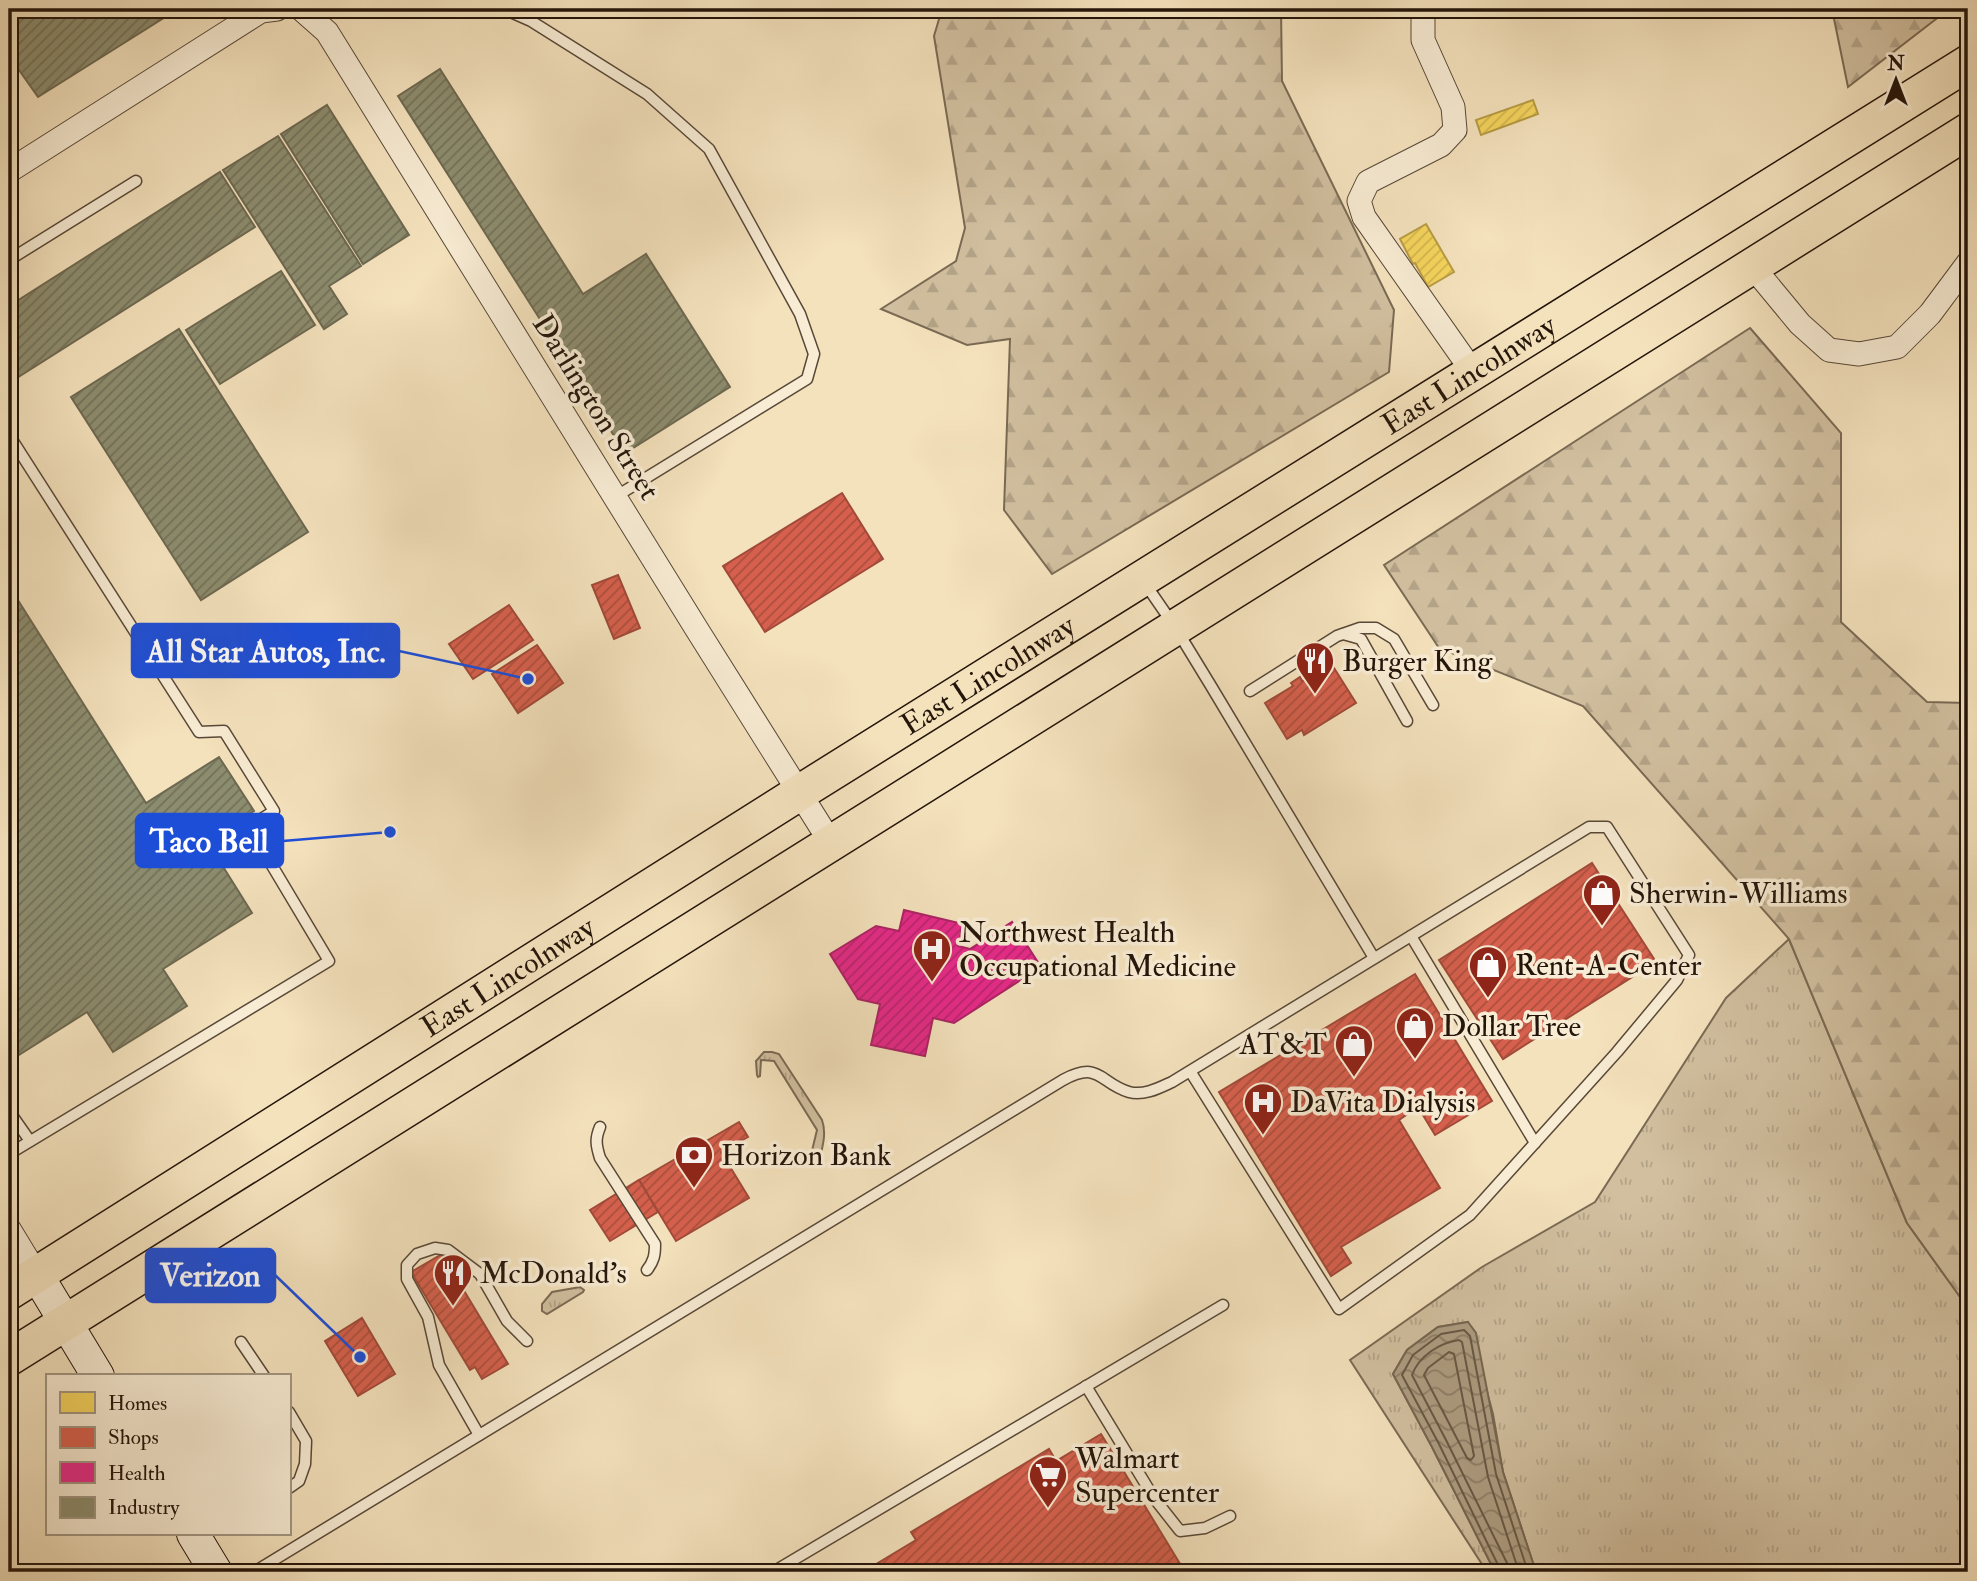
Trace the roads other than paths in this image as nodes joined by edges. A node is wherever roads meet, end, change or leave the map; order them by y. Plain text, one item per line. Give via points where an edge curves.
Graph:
1 (277, 9) edge
2 (301, 9) edge
3 (504, 9) edge
4 (1423, 9) edge
5 (1968, 63) edge
6 (1968, 131) edge
7 (9, 171) edge
8 (136, 181) dead end
9 (1718, 219) junction
10 (9, 261) edge
11 (1968, 263) edge
12 (1752, 266) junction
13 (1473, 372) junction
14 (9, 435) edge
15 (615, 497) junction
16 (1142, 579) junction
17 (1175, 627) junction
18 (1343, 634) junction
19 (1250, 691) dead end
20 (1433, 705) dead end
21 (1408, 721) dead end
22 (799, 793) junction
23 (831, 843) junction
24 (1411, 936) junction
25 (1374, 958) junction
26 (521, 969) junction
27 (552, 1018) junction
28 (1190, 1071) junction
29 (9, 1111) edge
30 (600, 1127) dead end
31 (30, 1141) junction
32 (1535, 1143) junction
33 (9, 1154) edge
34 (9, 1229) edge
35 (647, 1270) dead end
36 (23, 1284) edge
37 (1223, 1305) dead end
38 (65, 1323) junction
39 (527, 1341) dead end
40 (240, 1342) dead end
41 (9, 1358) edge
42 (97, 1374) edge
43 (263, 1374) edge
44 (1086, 1386) junction
45 (290, 1414) edge
46 (479, 1436) junction
47 (290, 1487) edge
48 (1230, 1516) dead end
49 (194, 1536) edge
50 (216, 1572) edge
51 (254, 1572) edge
52 (773, 1572) edge

1 - 7 street via 261,11
2 - 15 street, Darlington Street via 327,32
3 - 15 lane via 647,94 709,149 800,314 814,354 807,379
4 - 13 street via 1423,40 1453,107 1455,130 1441,145 1368,182 1359,201 1364,216
5 - 9 main road, East Lincolnway
6 - 12 main road, East Lincolnway
8 - 10 lane
9 - 12 main road
9 - 13 main road, East Lincolnway
11 - 12 street via 1930,314 1897,347 1858,354 1829,350 1800,324
12 - 17 main road, East Lincolnway
13 - 16 main road, East Lincolnway
14 - 31 lane via 199,732 224,731 274,811 249,827 329,961
15 - 22 street, Darlington Street
16 - 17 lane
16 - 22 main road, East Lincolnway
17 - 23 main road, East Lincolnway
17 - 25 lane
18 - 19 lane
18 - 20 lane via 1376,628 1394,639
18 - 21 lane via 1361,639
22 - 23 street, Darlington Street
22 - 26 main road, East Lincolnway
23 - 27 main road, East Lincolnway
24 - 25 lane
24 - 32 lane
24 - 32 lane via 1589,827 1607,827 1689,955 1677,981
25 - 28 lane
26 - 27 main road
26 - 36 main road, East Lincolnway
27 - 38 main road, East Lincolnway
28 - 32 lane via 1339,1309 1469,1216
28 - 46 lane via 1152,1091 1130,1092 1090,1072 1076,1073
29 - 31 lane
30 - 35 lane via 596,1138 600,1158 655,1244
31 - 33 lane
34 - 36 street
36 - 38 street
37 - 44 lane
38 - 41 main road, East Lincolnway
38 - 42 street
39 - 46 lane via 507,1321 480,1274 448,1250 435,1248 417,1254 407,1265 407,1279 428,1317 439,1366
40 - 43 lane
44 - 48 lane via 1154,1498 1180,1531 1205,1528
44 - 52 lane
45 - 47 lane via 306,1441 299,1482
46 - 51 lane
49 - 50 street

